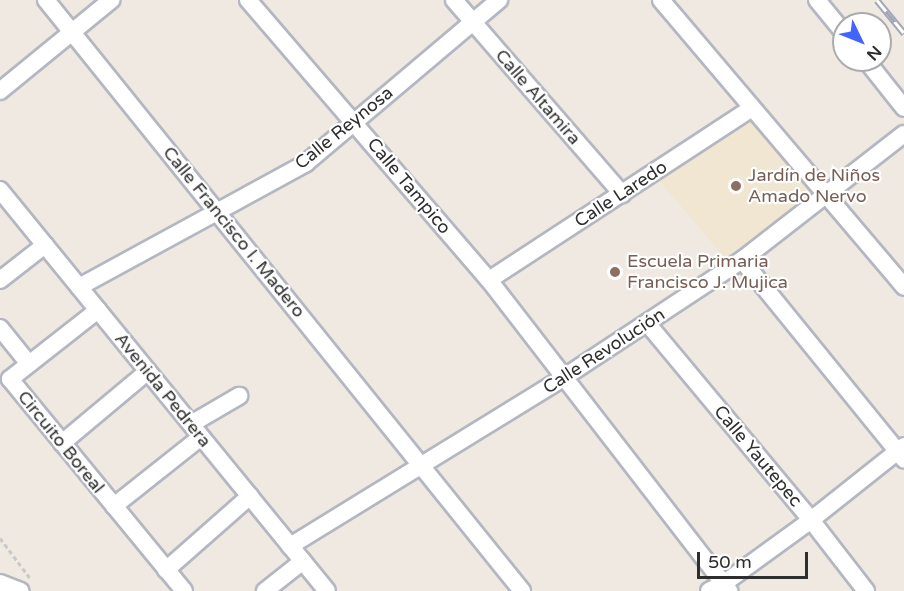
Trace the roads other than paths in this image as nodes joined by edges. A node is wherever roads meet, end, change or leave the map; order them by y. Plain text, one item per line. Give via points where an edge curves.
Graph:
1 (46, 0) edge
2 (111, 0) edge
3 (248, 0) edge
4 (454, 0) edge
5 (499, 0) edge
6 (662, 0) edge
7 (817, 0) edge
8 (832, 18) edge
9 (473, 22) junction
10 (72, 32) junction
11 (876, 72) edge
12 (0, 91) edge
13 (752, 108) junction
14 (904, 108) edge
15 (354, 121) junction
16 (904, 134) edge
17 (0, 190) edge
18 (622, 194) junction
19 (824, 194) junction
20 (218, 212) junction
21 (45, 245) junction
22 (742, 260) junction
23 (0, 280) edge
24 (489, 280) junction
25 (904, 286) edge
26 (79, 287) junction
27 (98, 310) junction
28 (647, 323) junction
29 (0, 328) edge
30 (29, 364) junction
31 (148, 371) junction
32 (563, 378) junction
33 (239, 396) dead end
34 (196, 430) junction
35 (62, 443) junction
36 (902, 452) edge
37 (420, 465) junction
38 (250, 496) junction
39 (114, 506) junction
40 (811, 520) junction
41 (290, 546) junction
42 (303, 561) junction
43 (166, 570) junction
44 (0, 583) edge
45 (27, 587) edge
46 (720, 589) edge
47 (184, 591) edge
48 (265, 591) edge
49 (327, 591) edge
50 (522, 591) edge
51 (866, 591) edge

1 - 10 street, Calle Francisco I. Madero
2 - 10 street
3 - 15 street, Calle Tampico
4 - 9 street, Calle Altamira
5 - 9 street, Calle Reynosa
6 - 13 street
7 - 8 street
9 - 15 street, Calle Reynosa
9 - 18 street, Calle Altamira
10 - 12 street
10 - 20 street, Calle Francisco I. Madero
11 - 14 street
13 - 18 street, Calle Laredo
13 - 19 street
15 - 20 street, Calle Reynosa via 306,163
15 - 24 street, Calle Tampico
16 - 19 street, Calle Revolución
17 - 21 street, Avenida Pedrera
18 - 24 street, Calle Laredo
19 - 22 street, Calle Revolución
19 - 25 street
20 - 26 street, Calle Reynosa
20 - 37 street, Calle Francisco I. Madero
21 - 23 street
21 - 26 street, Avenida Pedrera
22 - 28 street, Calle Revolución
22 - 36 street
24 - 32 street, Calle Tampico
26 - 27 street, Avenida Pedrera
27 - 30 street, Circuito Boreal
27 - 31 street, Avenida Pedrera
28 - 32 street, Calle Revolución
28 - 40 street, Calle Yautepec
29 - 30 street
30 - 35 street, Circuito Boreal via 10,379
31 - 34 street, Avenida Pedrera
31 - 35 street
32 - 37 street, Calle Revolución
32 - 46 street
33 - 34 street
34 - 38 street, Avenida Pedrera
34 - 39 street
35 - 39 street, Circuito Boreal
36 - 40 street
37 - 41 street, Calle Revolución
37 - 50 street, Calle Francisco I. Madero
38 - 41 street, Avenida Pedrera
38 - 43 street
39 - 43 street, Circuito Boreal
40 - 46 street
40 - 51 street, Calle Yautepec
41 - 42 street, Avenida Pedrera
42 - 48 street
42 - 49 street, Avenida Pedrera
43 - 47 street, Circuito Boreal
44 - 45 street

